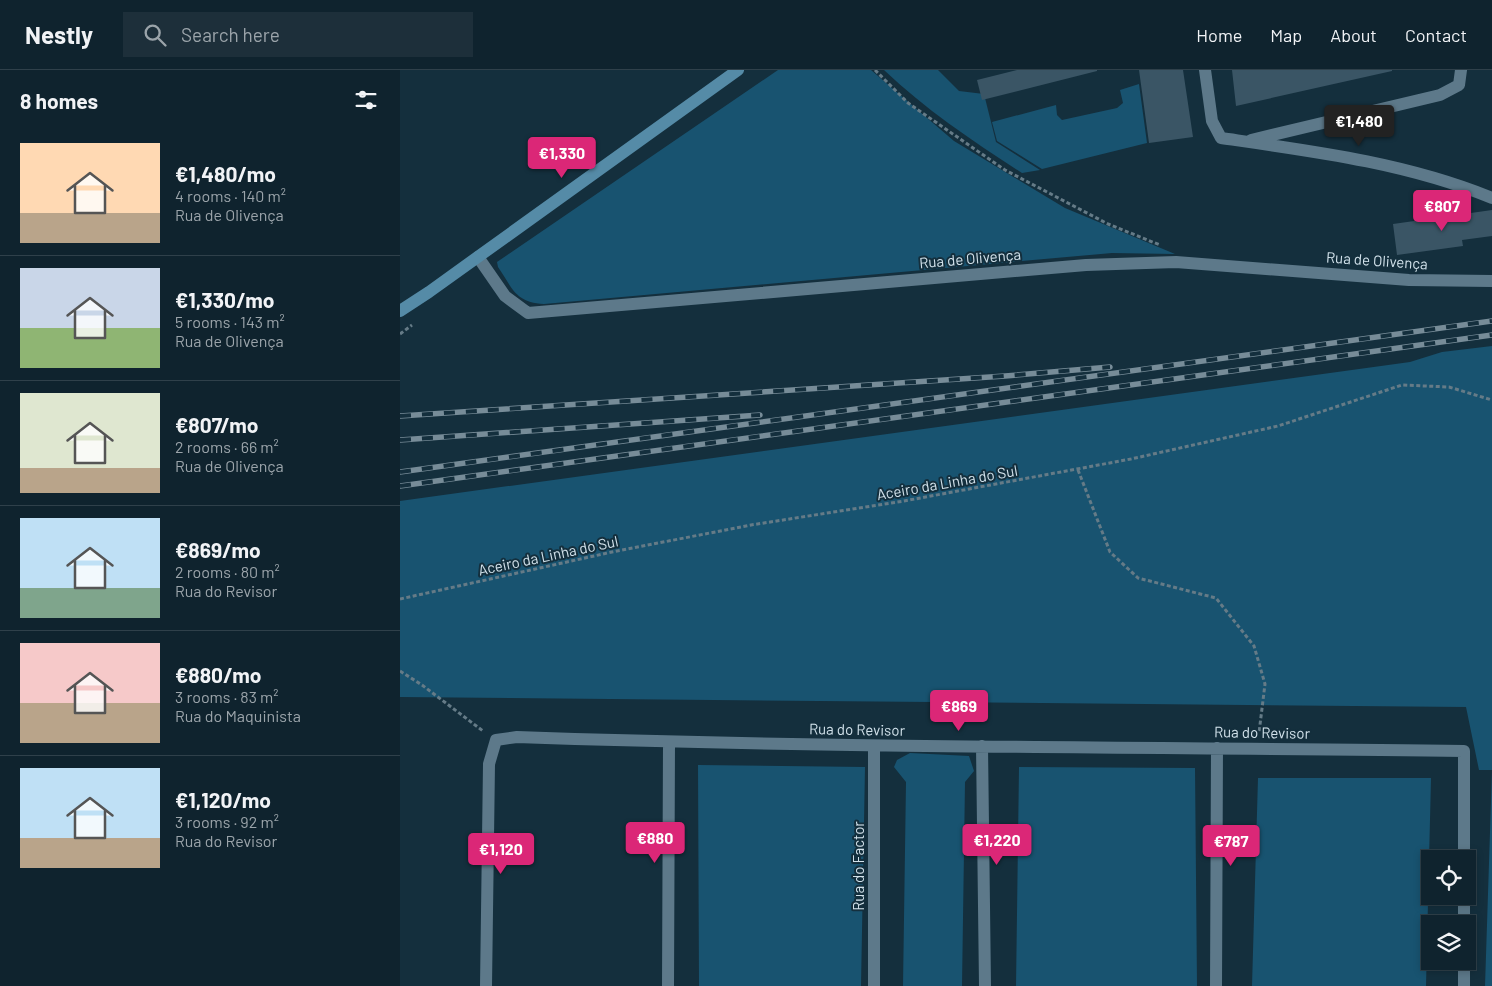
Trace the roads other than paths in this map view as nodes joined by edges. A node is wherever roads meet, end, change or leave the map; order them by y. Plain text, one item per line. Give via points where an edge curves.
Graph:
1 (738, 70) edge
2 (1205, 70) edge
3 (1461, 70) edge
4 (1244, 141) junction
5 (1492, 198) edge
6 (478, 257) junction
7 (1492, 281) edge
8 (400, 311) edge
9 (669, 742) junction
10 (874, 746) junction
11 (982, 746) junction
12 (1217, 748) junction
13 (1464, 850) edge
14 (1464, 970) edge
15 (486, 986) edge
16 (668, 986) edge
17 (874, 986) edge
18 (985, 986) edge
19 (1216, 986) edge
20 (1464, 986) edge

1 - 6 main road
2 - 4 street via 1212,121 1221,138
3 - 4 street via 1459,85 1440,96
4 - 5 street via 1386,166 1460,185
6 - 7 street, Rua de Olivença via 505,296 528,313 1086,265 1176,262 1409,280
6 - 8 main road
9 - 10 street, Rua do Revisor
9 - 15 street, Rua do Revisor via 517,737 496,740 489,764
9 - 16 street
10 - 11 street, Rua do Revisor
10 - 17 street, Rua do Factor
11 - 12 street, Rua do Revisor
11 - 18 street
12 - 13 street, Rua do Revisor via 1464,750
12 - 19 street
14 - 20 street

